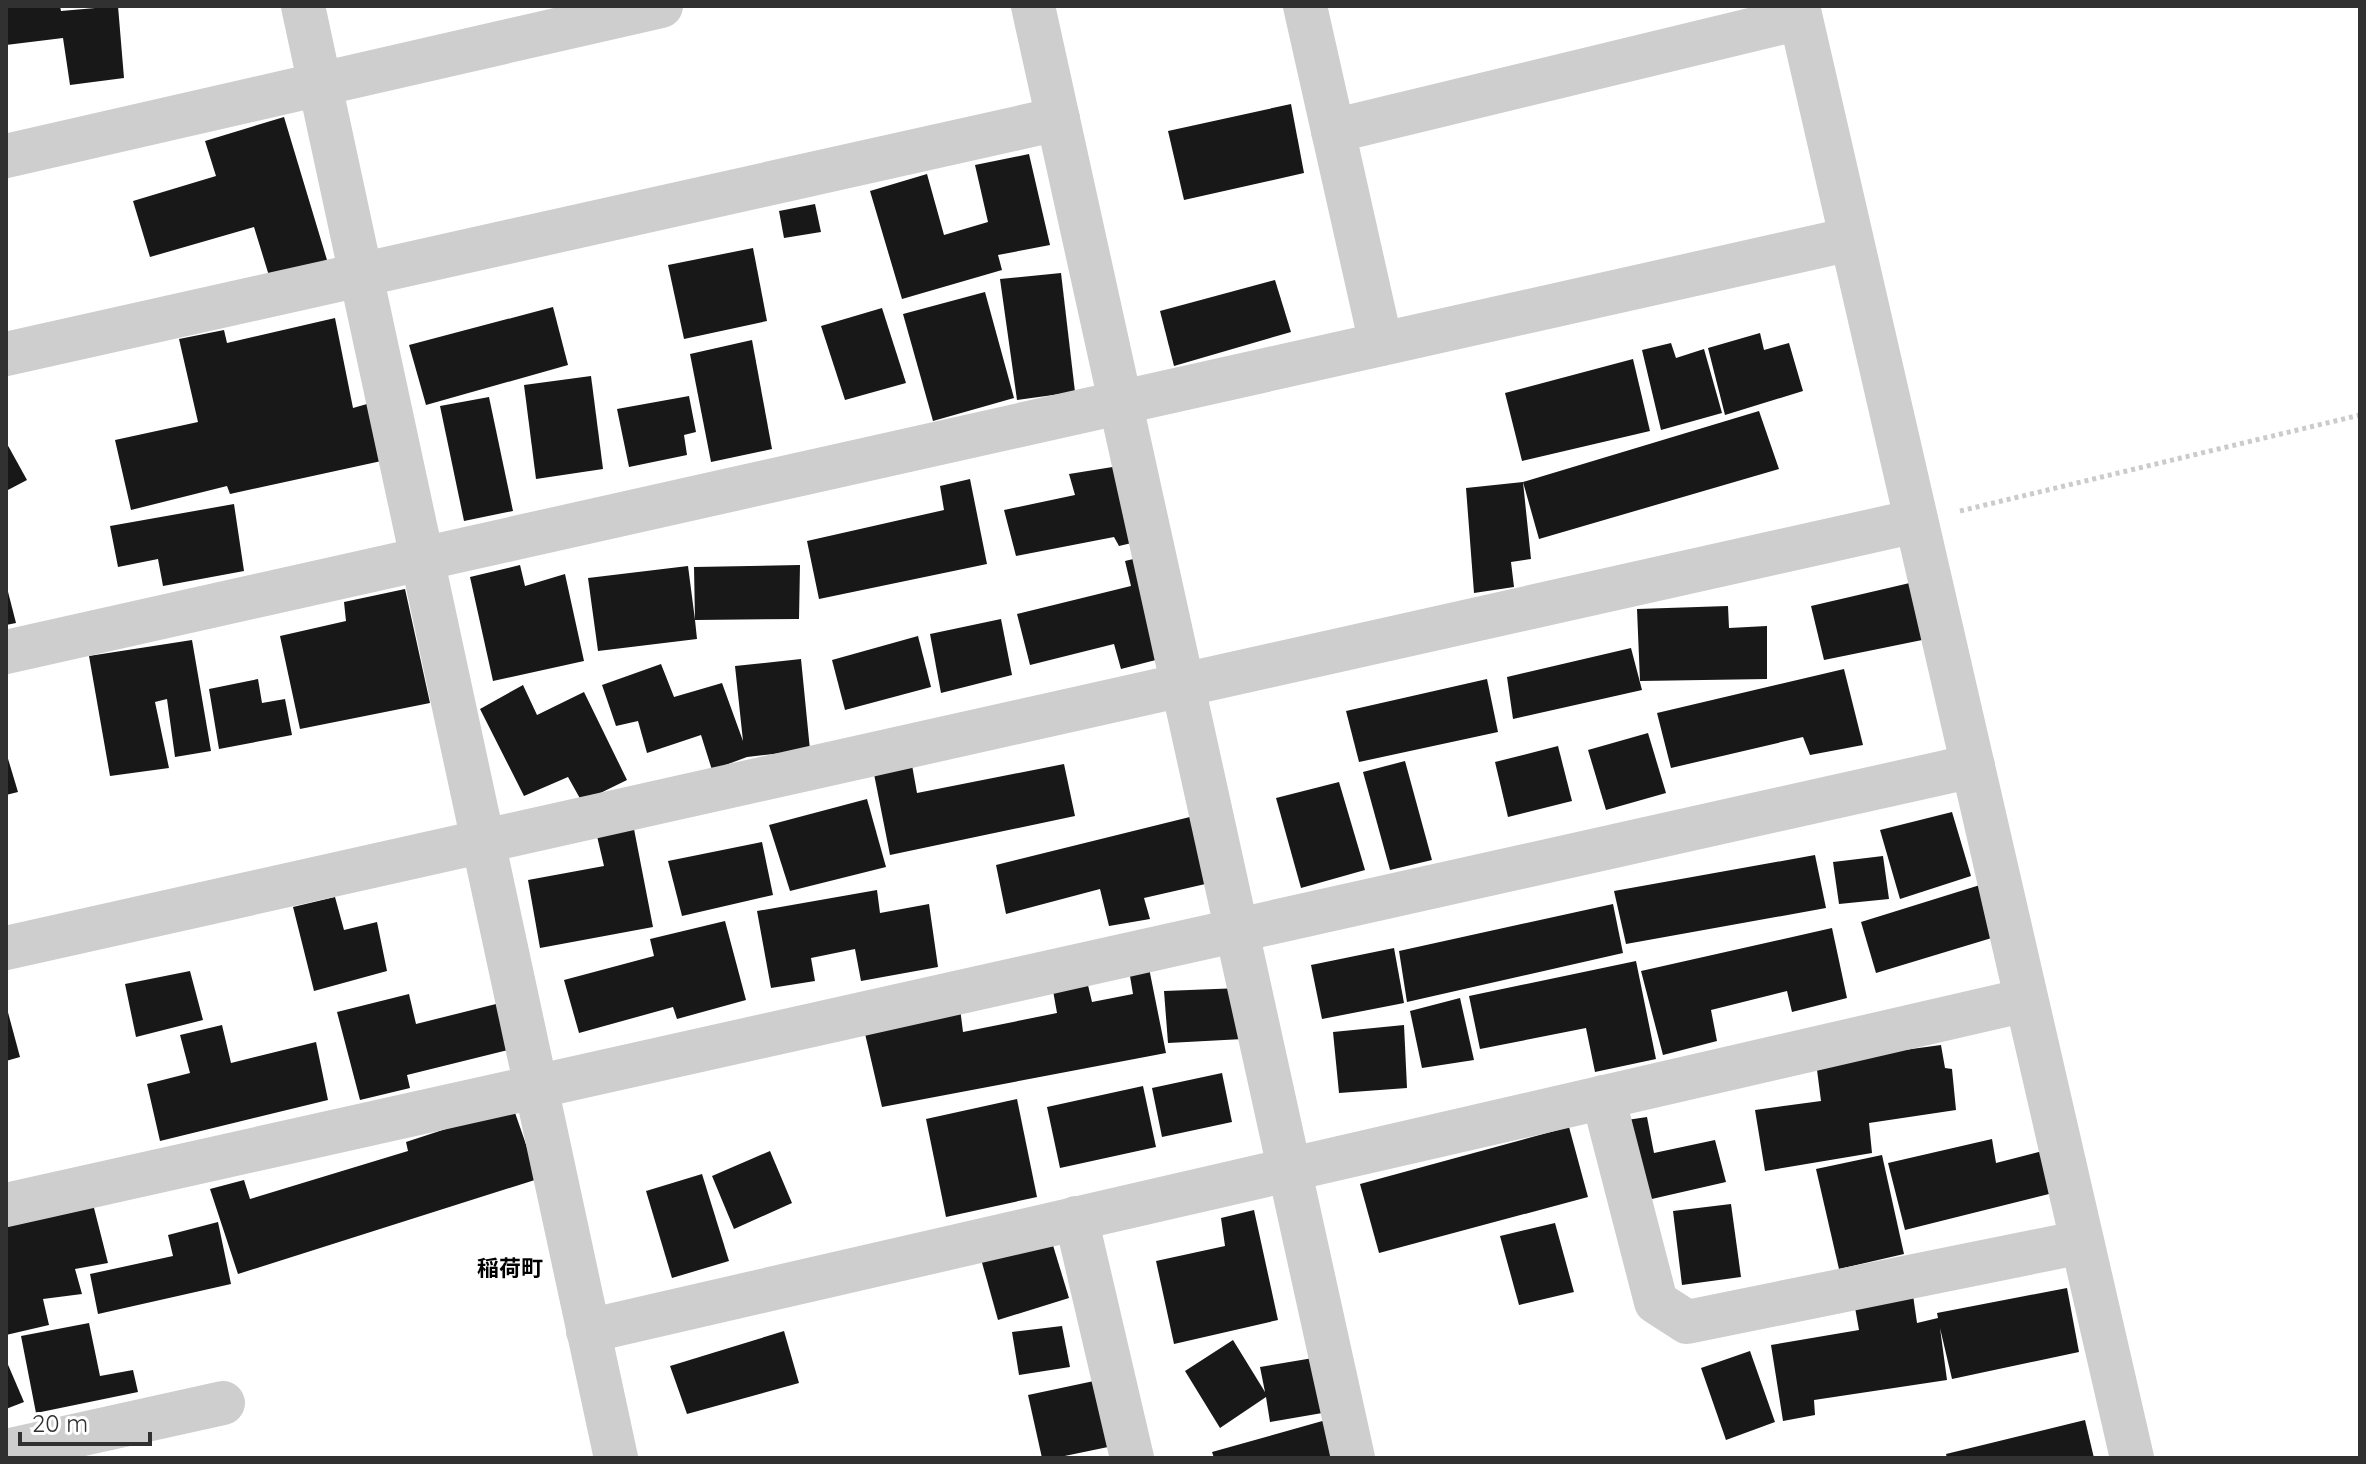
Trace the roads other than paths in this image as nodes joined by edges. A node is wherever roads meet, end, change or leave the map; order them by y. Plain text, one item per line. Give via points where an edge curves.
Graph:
1 (303, 6) edge
2 (661, 6) edge
3 (1033, 6) edge
4 (1305, 6) edge
5 (1799, 12) edge
6 (320, 85) junction
7 (1058, 119) junction
8 (1333, 131) junction
9 (6, 156) edge
10 (1851, 239) junction
11 (361, 275) junction
12 (1381, 344) junction
13 (6, 354) edge
14 (1120, 402) junction
15 (1916, 521) junction
16 (423, 559) junction
17 (6, 652) edge
18 (1182, 685) junction
19 (1973, 766) junction
20 (483, 842) junction
21 (1237, 931) junction
22 (6, 948) edge
23 (2026, 1000) junction
24 (536, 1087) junction
25 (1603, 1097) junction
26 (1289, 1169) junction
27 (6, 1205) edge
28 (1076, 1218) junction
29 (2082, 1242) junction
30 (588, 1331) junction
31 (223, 1403) dead end
32 (6, 1451) edge
33 (616, 1458) edge
34 (1132, 1458) edge
35 (1353, 1458) edge
36 (2132, 1458) edge

1 - 6 street
2 - 6 street
3 - 7 street
4 - 8 street
5 - 8 street
5 - 10 street
6 - 9 street
6 - 11 street
7 - 11 street
7 - 14 street
8 - 12 street
10 - 12 street
10 - 15 street
11 - 13 street
11 - 16 street
12 - 14 street
14 - 16 street
14 - 18 street
15 - 18 street
15 - 19 street
16 - 17 street
16 - 20 street
18 - 20 street
18 - 21 street
19 - 21 street
19 - 23 street
20 - 22 street
20 - 24 street
21 - 24 street
21 - 26 street
23 - 25 street
23 - 29 street
24 - 27 street
24 - 30 street
25 - 26 street
25 - 29 street via 1656,1302 1687,1322
26 - 28 street
26 - 35 street
28 - 30 street
28 - 34 street
29 - 36 street
30 - 33 street
31 - 32 street

